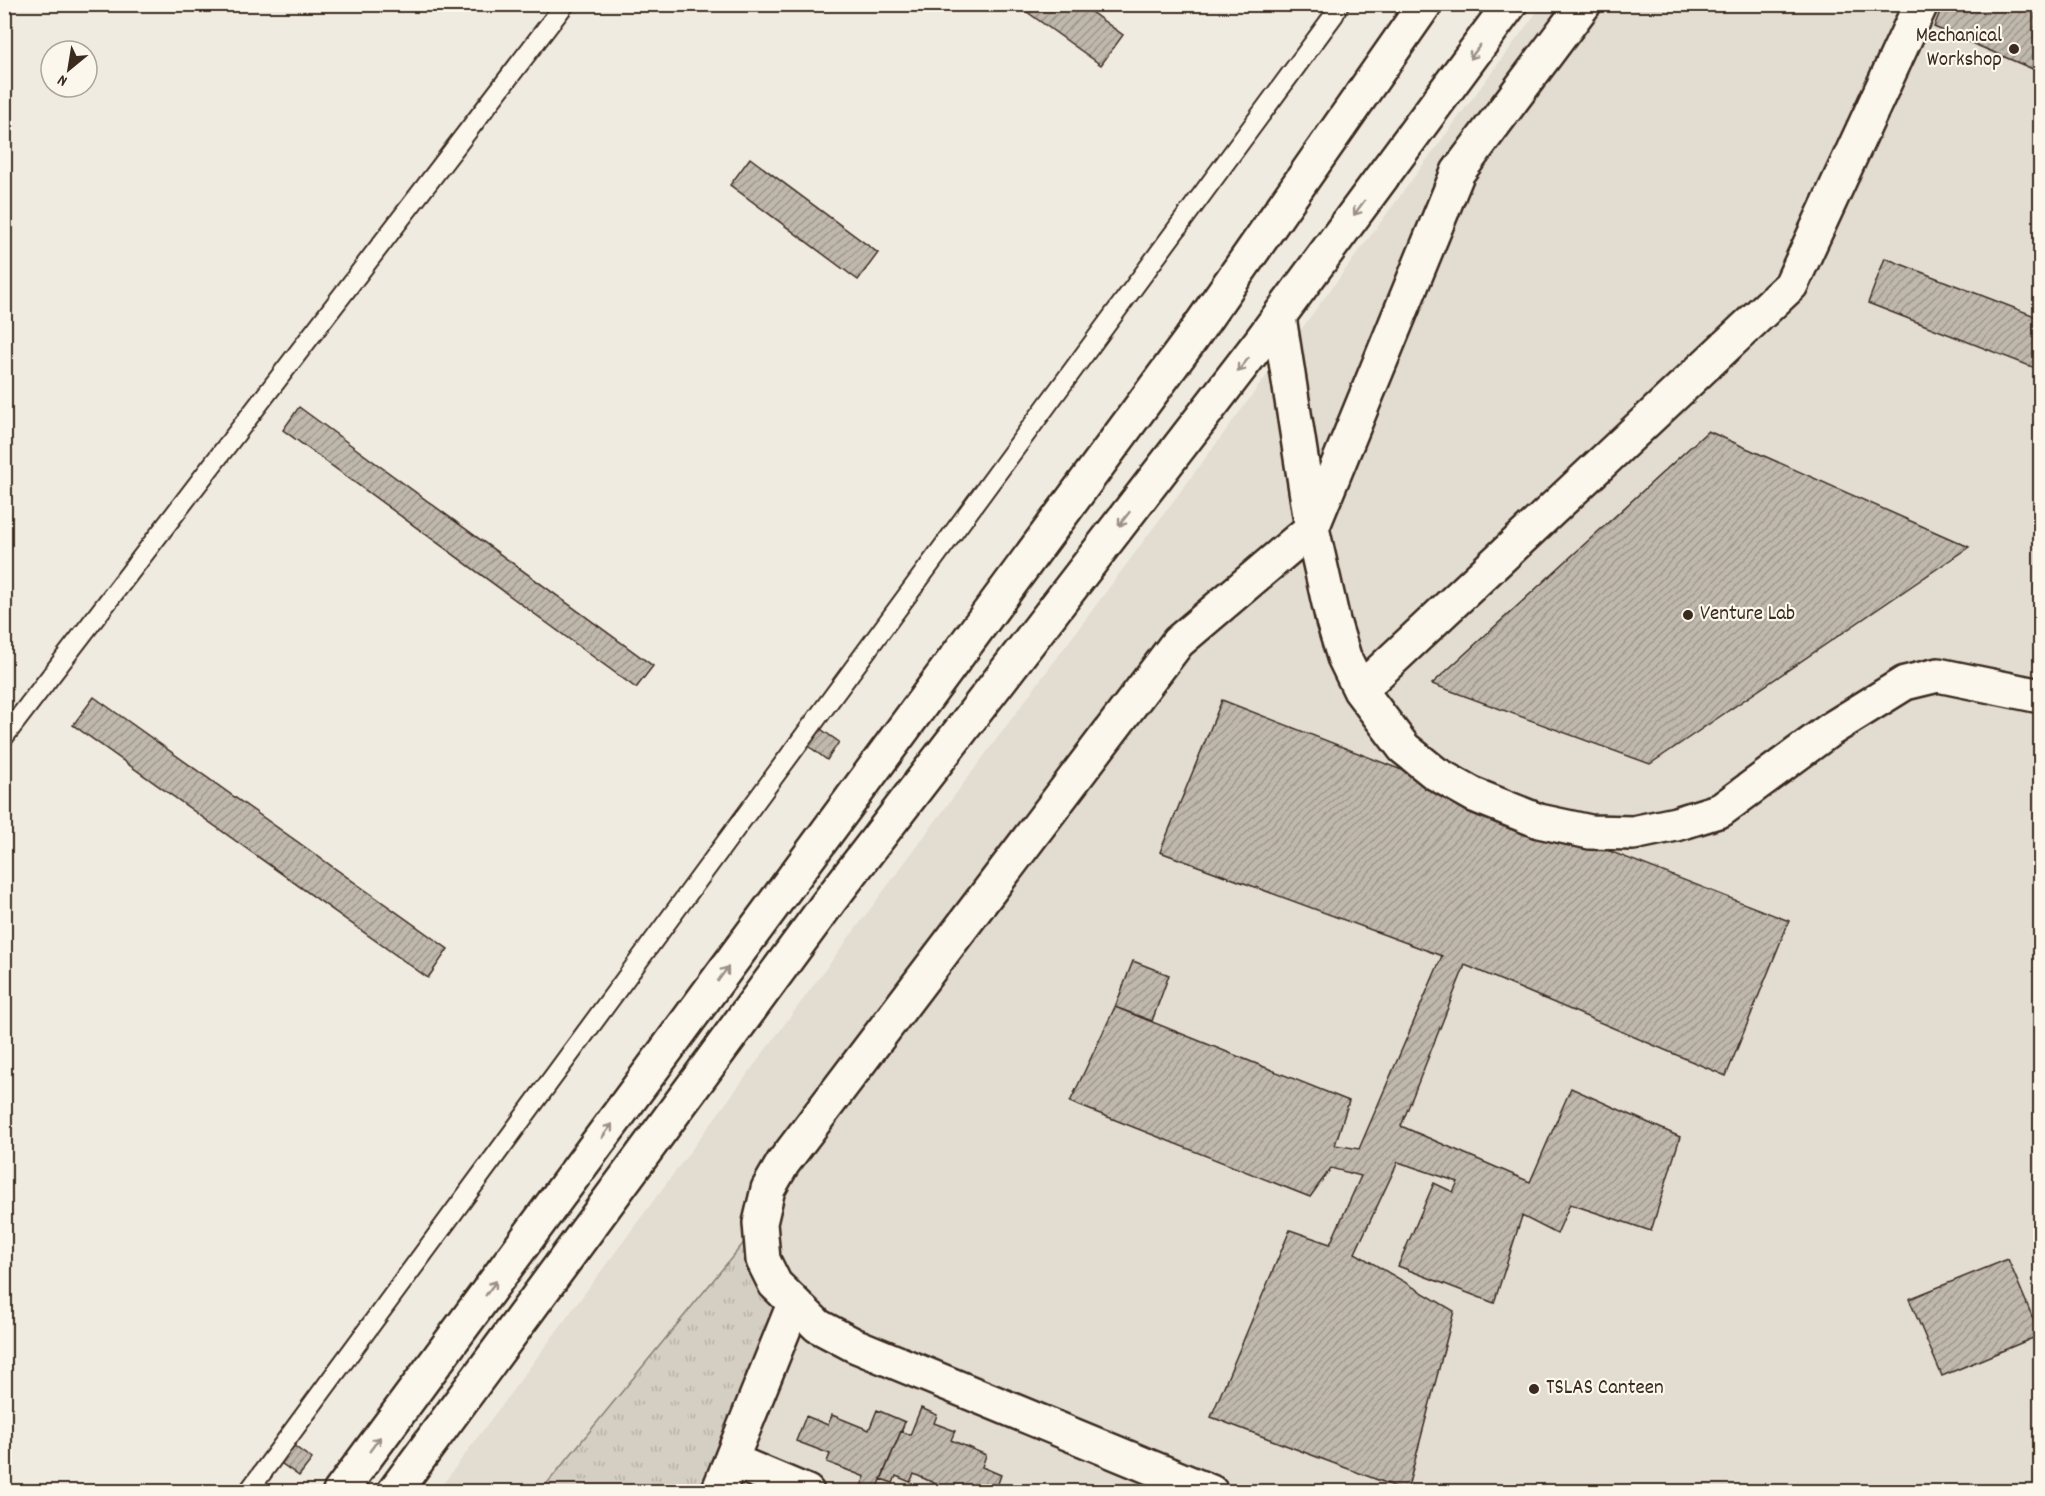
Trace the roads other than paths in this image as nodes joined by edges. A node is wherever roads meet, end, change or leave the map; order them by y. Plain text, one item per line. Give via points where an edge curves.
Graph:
1 (565, 4) edge
2 (1340, 4) edge
3 (1425, 4) edge
4 (1510, 4) edge
5 (1584, 4) edge
6 (1921, 4) edge
7 (1279, 316) junction
8 (1312, 528) junction
9 (1360, 690) junction
10 (2040, 696) edge
11 (4, 737) edge
12 (794, 1304) junction
13 (731, 1460) junction
14 (248, 1491) edge
15 (340, 1491) edge
16 (394, 1491) edge
17 (718, 1491) edge
18 (807, 1491) edge
19 (1210, 1491) edge

1 - 11 lane
2 - 14 lane
15 -> 3 street via 1191,339
4 -> 7 street
5 - 8 street via 1458,172
6 - 9 street via 1791,285
7 - 8 street
7 -> 16 street via 831,899
8 - 9 street via 1333,621
8 - 12 street via 1178,642 783,1163 768,1189 759,1223 763,1260 775,1284
9 - 10 street via 1404,748 1435,773 1474,795 1539,821 1590,832 1633,833 1721,810 1831,729 1905,683 1938,675
12 - 13 street
12 - 19 street via 818,1326 854,1345
13 - 17 street
13 - 18 street

